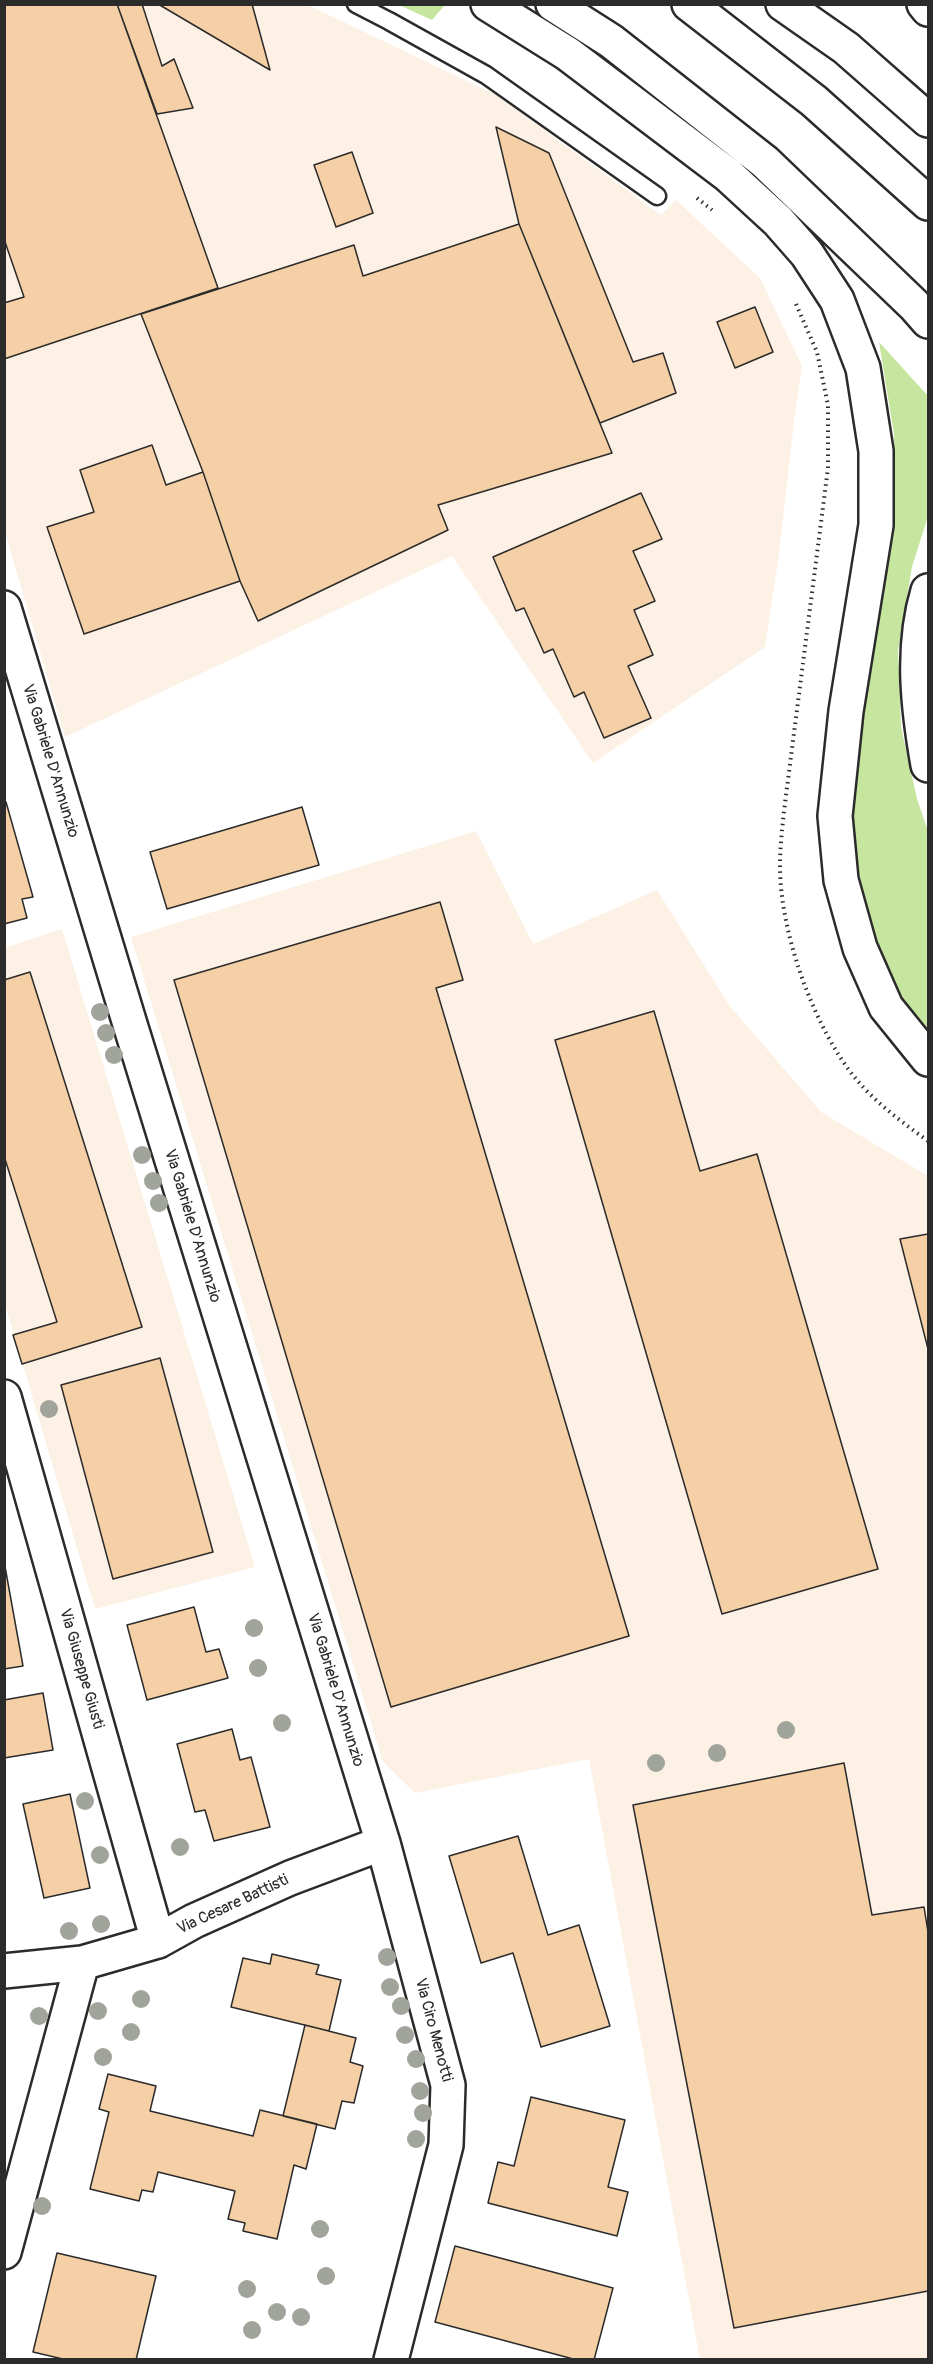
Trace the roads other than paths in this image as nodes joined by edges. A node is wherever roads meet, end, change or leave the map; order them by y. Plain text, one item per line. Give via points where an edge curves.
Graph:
1 (356, 4) edge
2 (488, 4) edge
3 (553, 4) edge
4 (689, 4) edge
5 (783, 4) edge
6 (924, 4) edge
7 (928, 9) edge
8 (928, 120) edge
9 (657, 196) dead end
10 (928, 203) edge
11 (928, 321) edge
12 (928, 591) edge
13 (4, 608) edge
14 (928, 765) edge
15 (928, 1059) edge
16 (4, 1397) edge
17 (382, 1843) junction
18 (158, 1941) junction
19 (82, 1963) junction
20 (5, 1972) edge
21 (4, 2252) edge
22 (391, 2360) edge

1 - 9 lane via 486,75
2 - 15 main road via 568,54 728,175 807,254 837,300 863,368 876,451 876,525 846,711 834,816 841,880 860,948 886,1007
3 - 11 main road via 611,41 765,162
4 - 10 main road via 814,101
5 - 8 main road via 846,48
6 - 7 main road
12 - 14 main road via 918,659 919,711
13 - 17 main road, Via Gabriele D'Annunzio
16 - 18 main road, Via Giuseppe Giusti
17 - 18 main road, Via Cesare Battisti via 239,1900
17 - 22 main road, Via Ciro Menotti via 448,2085 446,2145
18 - 19 main road, Via Cesare Battisti
19 - 20 main road, Via Cesare Battisti
19 - 21 main road

